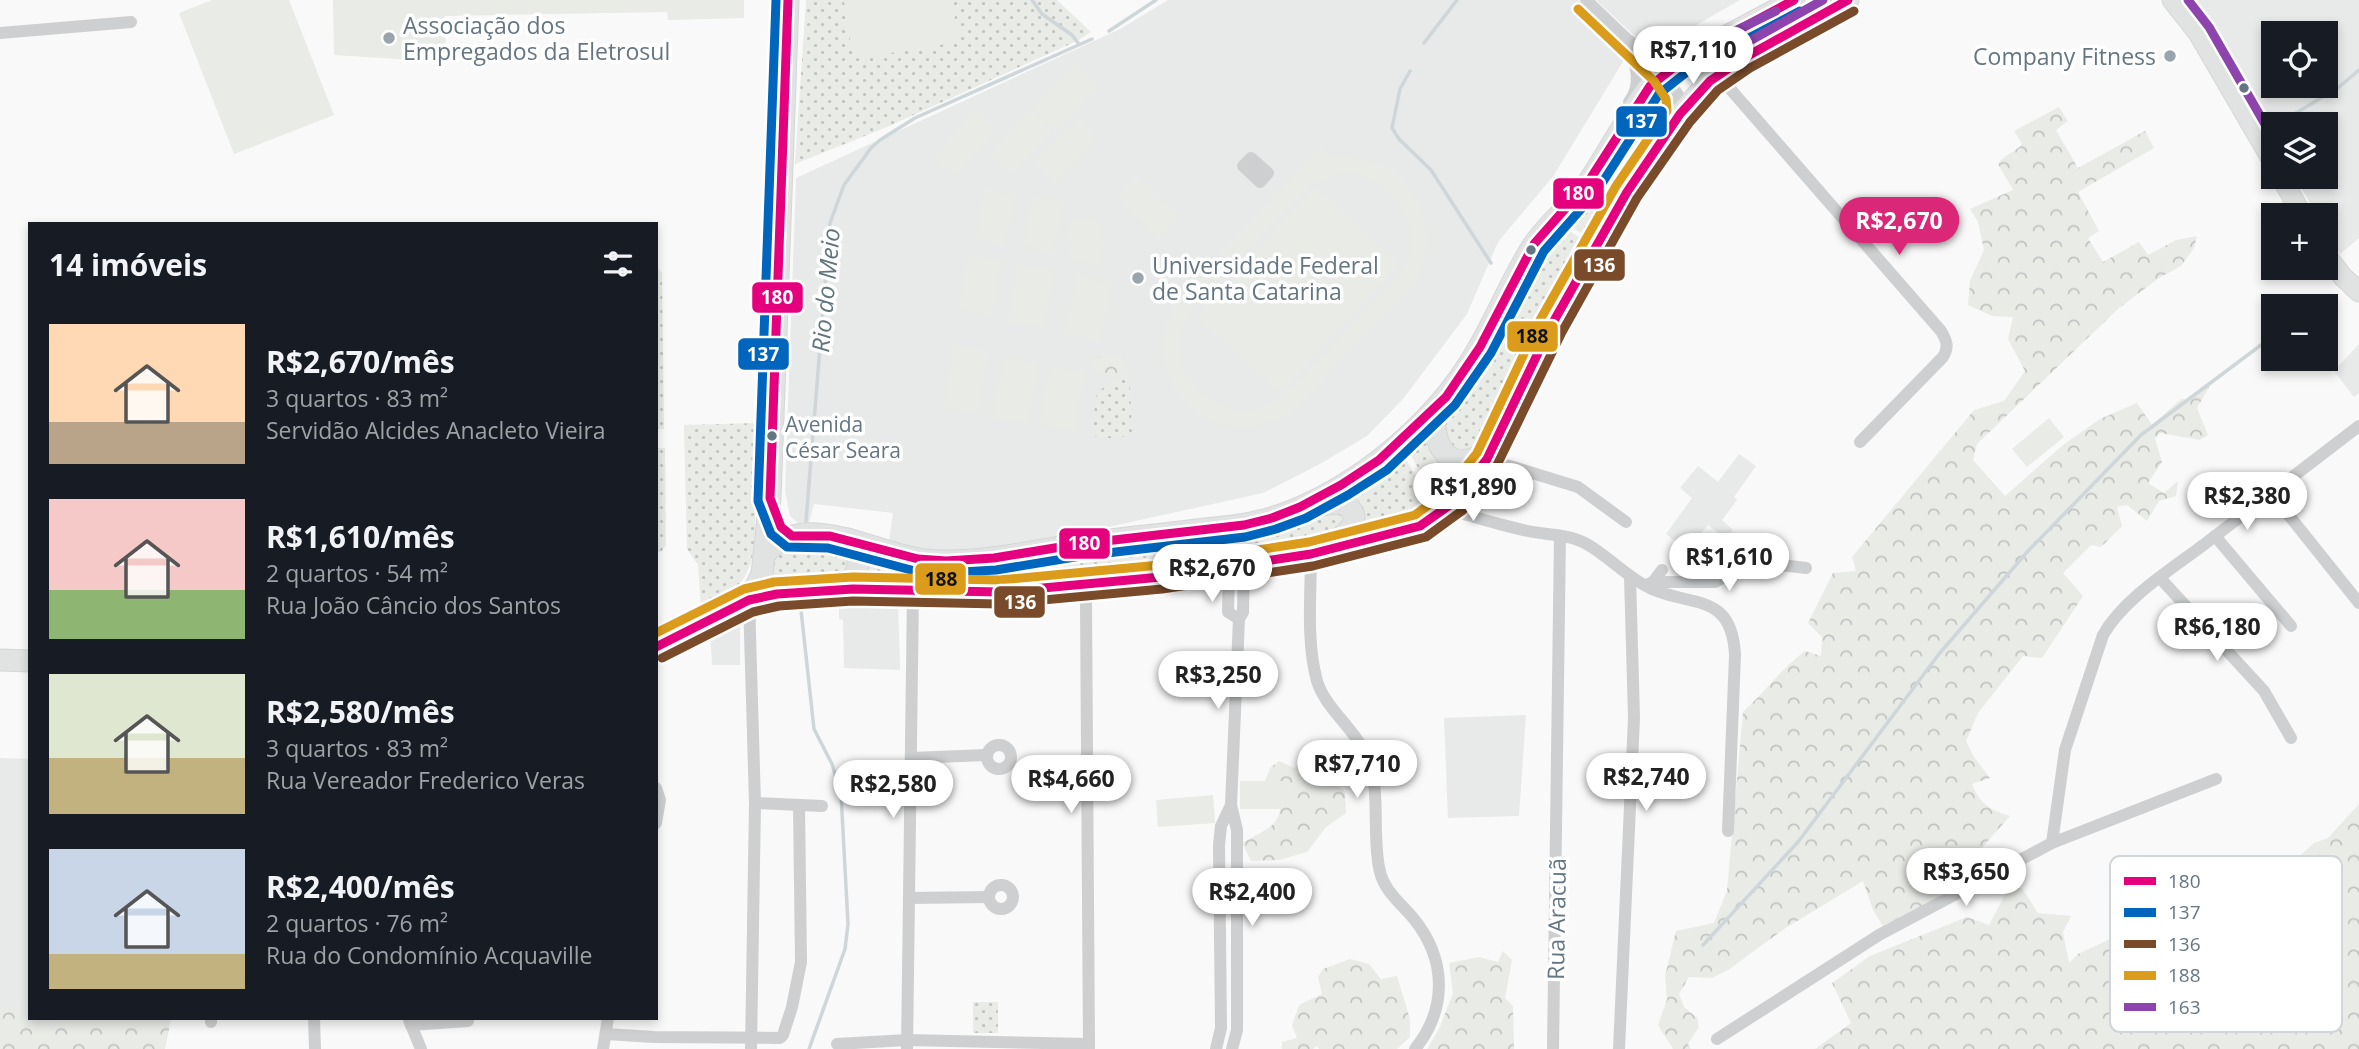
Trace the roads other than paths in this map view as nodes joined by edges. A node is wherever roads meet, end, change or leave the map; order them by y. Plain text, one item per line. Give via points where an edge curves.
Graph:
1 (788, 0) edge
2 (1586, 0) edge
3 (1771, 0) edge
4 (1794, 0) edge
5 (1848, 0) edge
6 (2172, 0) edge
7 (131, 22) dead end
8 (0, 33) edge
9 (1722, 39) junction
10 (1628, 40) junction
11 (1744, 58) junction
12 (1655, 74) junction
13 (1718, 75) junction
14 (1680, 114) junction
15 (2261, 141) edge
16 (1594, 172) junction
17 (2338, 270) edge
18 (2359, 292) edge
19 (1435, 409) junction
20 (2359, 426) edge
21 (1860, 442) dead end
22 (1490, 452) junction
23 (2271, 493) junction
24 (770, 498) junction
25 (1300, 507) junction
26 (1460, 513) junction
27 (1626, 522) dead end
28 (1410, 530) junction
29 (792, 536) junction
30 (1560, 536) junction
31 (2215, 536) junction
32 (848, 539) junction
33 (766, 553) junction
34 (1314, 553) junction
35 (1236, 567) junction
36 (1806, 568) dead end
37 (1662, 570) dead end
38 (762, 574) junction
39 (1630, 576) junction
40 (2160, 578) junction
41 (1089, 584) junction
42 (1650, 584) junction
43 (841, 589) junction
44 (913, 592) junction
45 (777, 594) junction
46 (749, 600) junction
47 (2359, 603) edge
48 (2291, 626) dead end
49 (658, 646) edge
50 (0, 660) edge
51 (28, 661) edge
52 (2291, 738) dead end
53 (987, 755) dead end
54 (911, 758) junction
55 (2216, 779) dead end
56 (658, 794) edge
57 (755, 803) junction
58 (1231, 805) junction
59 (799, 806) junction
60 (822, 806) dead end
61 (658, 812) edge
62 (1728, 831) dead end
63 (2052, 843) junction
64 (989, 897) dead end
65 (909, 898) junction
66 (1235, 942) junction
67 (1220, 943) junction
68 (314, 1020) edge
69 (468, 1020) edge
70 (608, 1020) edge
71 (410, 1022) edge
72 (1221, 1028) junction
73 (1237, 1030) junction
74 (606, 1034) junction
75 (1717, 1040) dead end
76 (653, 1043) edge
77 (752, 1044) edge
78 (838, 1044) dead end
79 (907, 1044) edge
80 (1089, 1047) edge
81 (315, 1049) edge
82 (421, 1049) edge
83 (603, 1049) edge
84 (1216, 1049) edge
85 (1232, 1049) edge
86 (1415, 1049) edge
87 (1553, 1049) edge
88 (1619, 1049) edge

1 - 24 main road
2 - 10 street
3 - 9 main road via 1719,25
4 - 9 main road
5 - 11 main road
6 - 15 main road via 2198,33
7 - 8 street
9 - 11 main road
9 - 12 main road
10 - 12 street
10 - 12 street via 1642,50
10 - 16 street via 1638,70 1634,96 1608,132
11 - 13 main road
12 - 14 street via 1678,95
12 - 16 main road
13 - 14 main road
13 - 21 street via 1946,340 1943,358
14 - 22 main road via 1627,192 1551,326
16 - 19 main road via 1534,244 1471,362
17 - 18 main road
19 - 22 main road via 1437,441 1453,459 1463,462
19 - 25 main road via 1379,460
20 - 23 street
22 - 26 street via 1473,495
22 - 27 street via 1578,487
22 - 28 main road via 1454,502
23 - 31 street
23 - 47 street
24 - 29 main road via 781,527
24 - 33 main road
25 - 32 main road via 1244,525 965,561 918,559
25 - 34 main road via 1334,502 1353,512 1349,532
26 - 28 street via 1446,522
26 - 30 street
28 - 34 main road
29 - 32 main road
29 - 33 main road via 776,542
30 - 39 street via 1584,543
30 - 87 street, Rua Aracuã
31 - 40 street
31 - 48 street
32 - 43 main road via 859,562 855,576
33 - 38 main road
34 - 35 main road
34 - 86 street via 1312,654 1318,686 1368,758 1383,881 1426,936 1439,967 1433,1020
35 - 41 main road
35 - 58 street via 1228,612 1239,619
36 - 42 street via 1754,565 1715,582
37 - 42 street
38 - 45 main road
38 - 46 main road
39 - 42 street
39 - 88 street via 1634,718
40 - 52 street via 2264,691
40 - 63 street via 2116,614 2102,635 2068,735
41 - 44 main road via 999,592
41 - 80 street
42 - 62 street via 1653,589 1708,604 1731,629 1736,672
43 - 44 main road
43 - 45 main road
44 - 54 street
45 - 46 main road
46 - 49 main road
46 - 57 street
50 - 51 main road
53 - 54 street
54 - 65 street
55 - 63 street
56 - 61 street
57 - 59 street
57 - 77 street
58 - 66 street via 1237,830
58 - 67 street via 1220,836
59 - 60 street
59 - 77 street via 801,962 786,1031 780,1038
63 - 75 street via 1879,935
64 - 65 street
65 - 79 street
66 - 67 street
66 - 73 street
67 - 72 street
68 - 81 street
69 - 71 street
70 - 74 street
71 - 82 street
72 - 73 street
72 - 84 street
73 - 85 street
74 - 76 street
74 - 83 street
76 - 77 street
78 - 79 street
79 - 80 street

